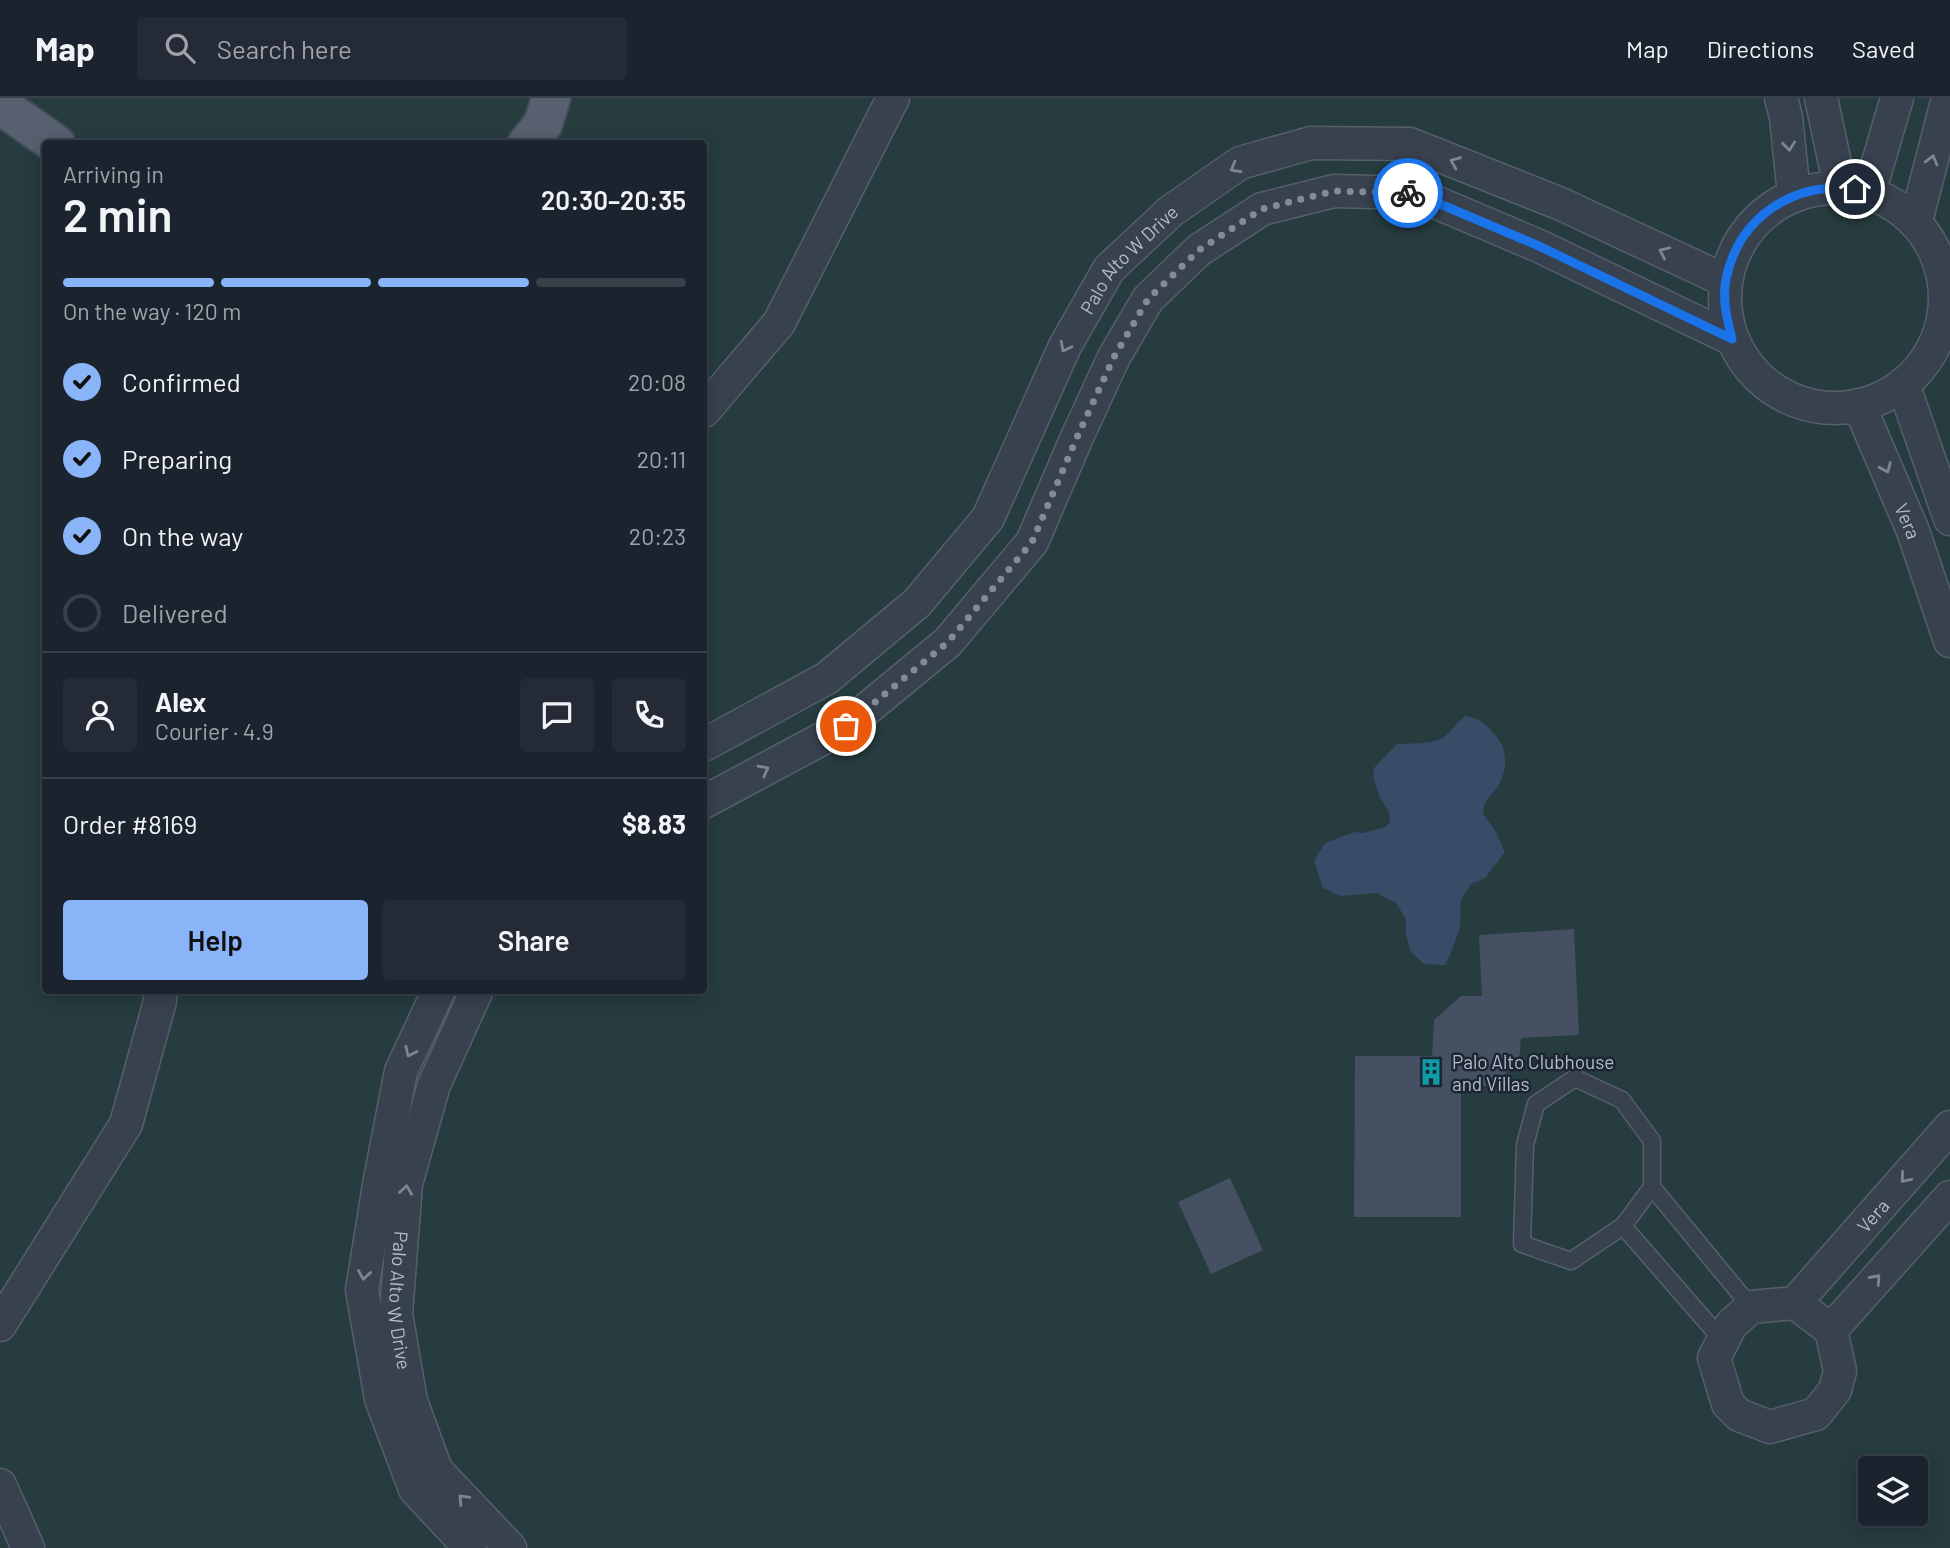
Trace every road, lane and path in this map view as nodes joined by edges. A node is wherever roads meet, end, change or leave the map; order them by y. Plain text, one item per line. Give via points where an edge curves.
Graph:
1 (551, 98) edge
2 (893, 98) edge
3 (1781, 98) edge
4 (1821, 98) edge
5 (1897, 98) edge
6 (1948, 98) edge
7 (0, 104) edge
8 (50, 140) edge
9 (530, 140) edge
10 (1855, 190) junction
11 (1794, 195) junction
12 (1916, 222) junction
13 (1726, 281) junction
14 (1732, 339) junction
15 (1903, 384) junction
16 (1859, 405) junction
17 (707, 407) edge
18 (1950, 519) edge
19 (1950, 641) edge
20 (707, 744) edge
21 (707, 800) edge
22 (161, 994) edge
23 (437, 994) edge
24 (475, 994) edge
25 (1950, 1127) edge
26 (1652, 1186) junction
27 (1950, 1197) edge
28 (1623, 1226) junction
29 (1795, 1303) junction
30 (1751, 1307) junction
31 (0, 1325) edge
32 (1831, 1330) junction
33 (1723, 1341) junction
34 (0, 1485) edge
35 (28, 1548) edge
36 (470, 1548) edge
37 (510, 1548) edge

1 - 9 main road via 543,124
2 - 17 street via 779,323
3 -> 11 street
4 - 10 street
5 - 10 street
12 -> 6 street
7 - 8 main road
10 - 11 street via 1817,189
10 - 12 street via 1894,205
11 - 13 street via 1762,215 1738,245
12 - 15 street via 1936,252 1945,287 1942,323 1928,357
13 - 14 street via 1725,310
13 -> 20 street, Palo Alto W Drive via 1561,204 1410,144 1311,143 1240,163 1171,211 1109,269 1065,346 988,518 917,603 827,678
14 - 16 street via 1748,366 1770,387 1797,402 1828,408
21 -> 14 street, Palo Alto W Drive via 846,726 948,642 1032,542 1114,357 1148,299 1199,250 1262,209 1334,191 1414,193 1539,246
15 - 16 street
15 - 18 street, Vera
16 -> 19 street, Vera via 1913,531
22 - 31 street via 125,1124
23 -> 36 street, Palo Alto W Drive via 401,1071 362,1290 380,1398 415,1489
37 -> 24 street, Palo Alto W Drive via 436,1470 411,1401 396,1314 406,1184 434,1085
25 -> 29 street, Vera
26 - 28 lane
26 - 28 lane via 1652,1141 1622,1100 1575,1078 1536,1104 1525,1145 1522,1244 1571,1261
26 - 30 lane
32 -> 27 street
28 - 33 lane
29 - 30 street
29 - 32 street
30 - 33 street via 1731,1325
32 - 33 street via 1840,1371 1835,1390 1816,1415 1770,1427 1739,1415 1728,1404 1714,1358
34 - 35 street

